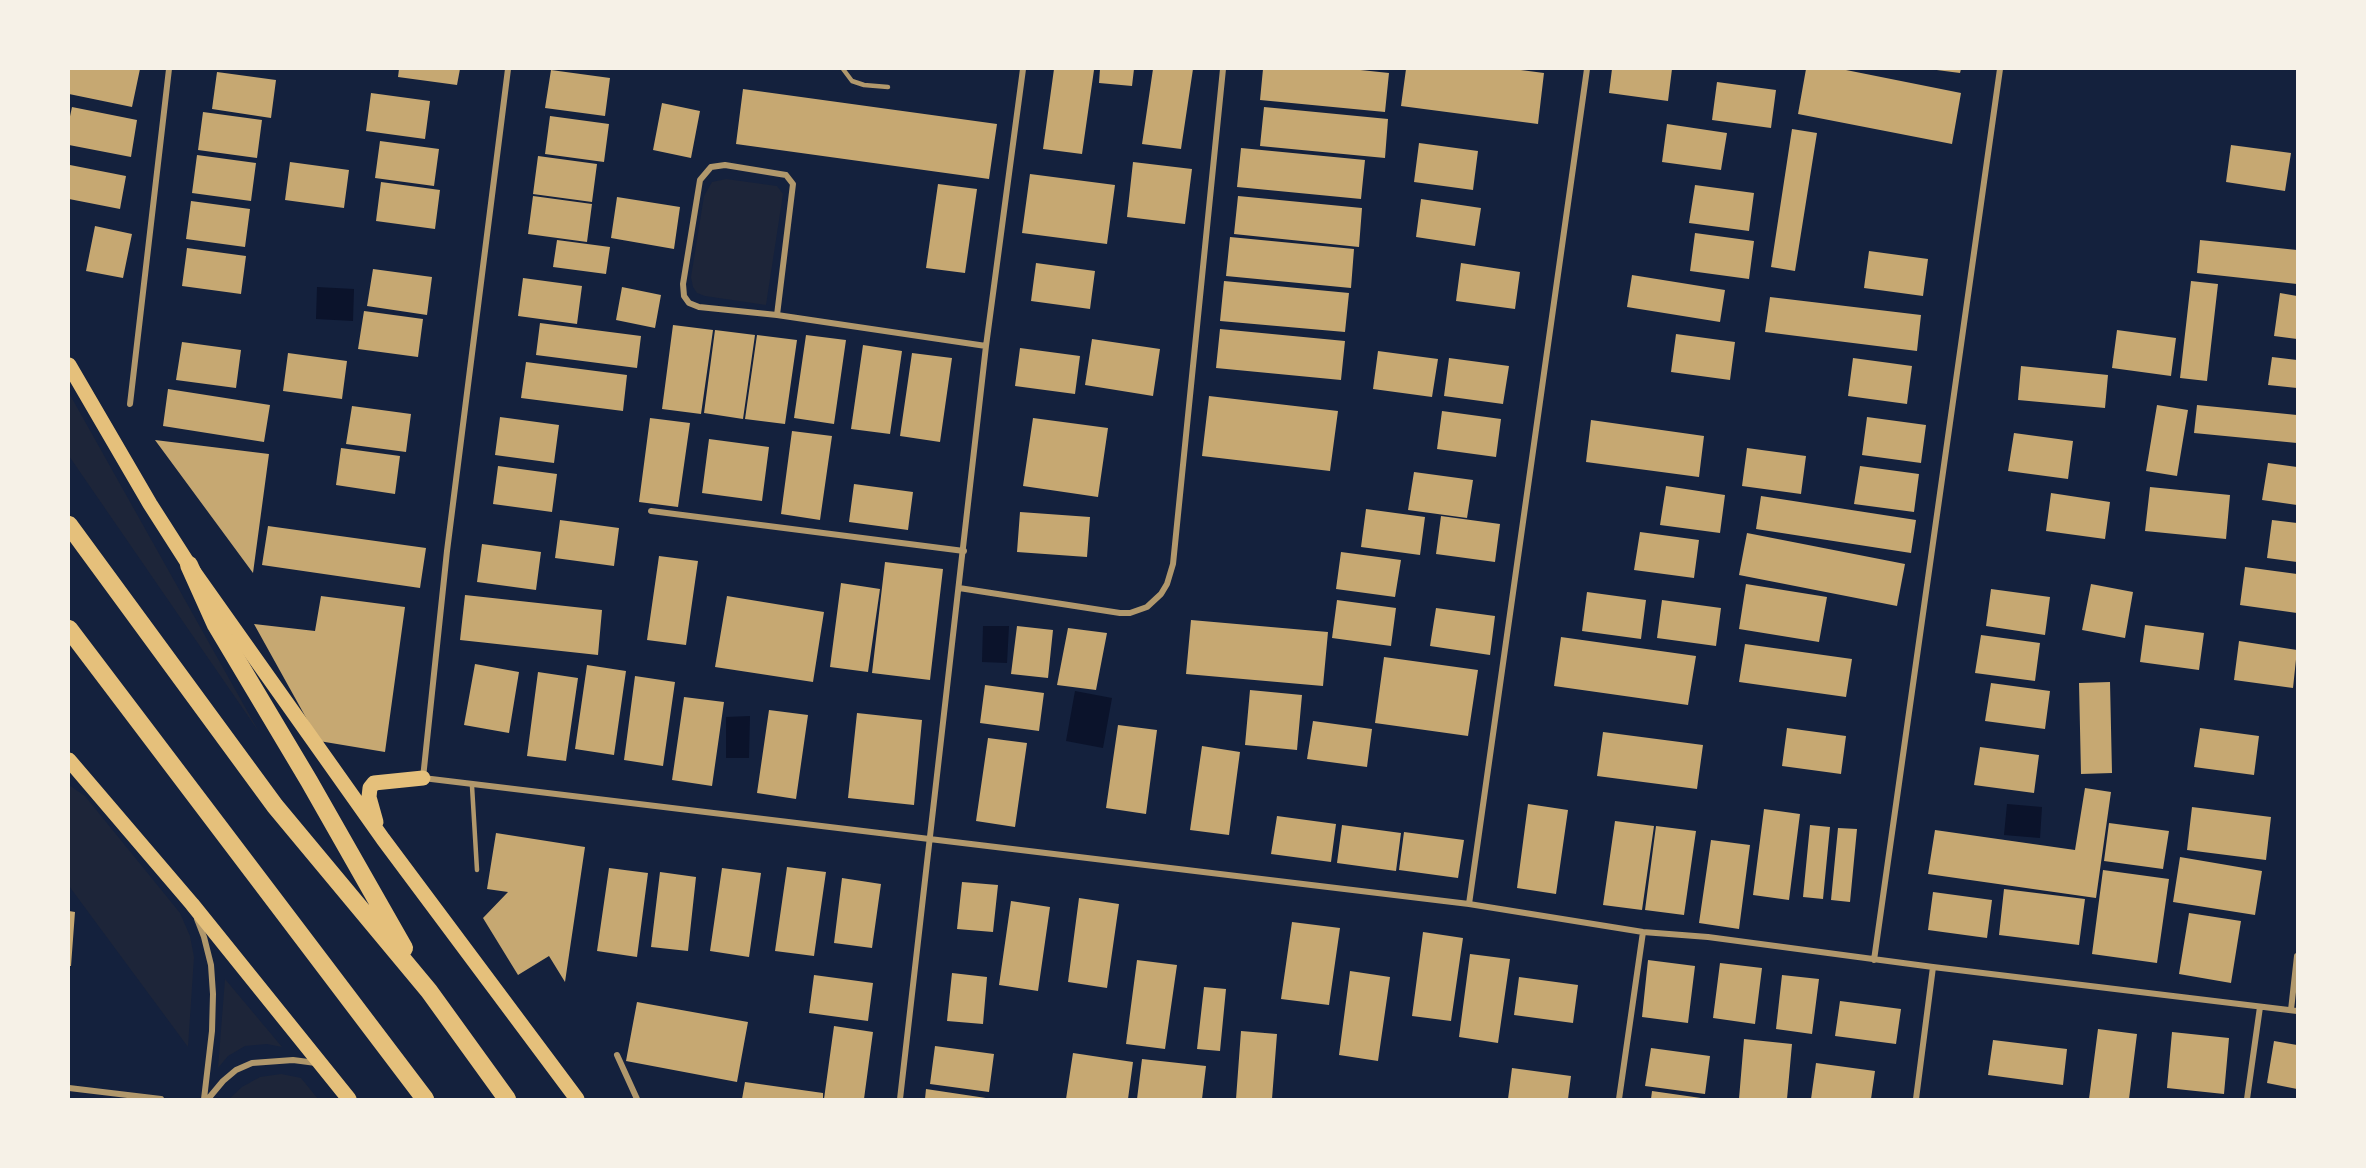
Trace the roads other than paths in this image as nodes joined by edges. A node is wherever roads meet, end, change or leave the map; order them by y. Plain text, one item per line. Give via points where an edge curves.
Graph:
1 (169, 69) edge
2 (508, 69) edge
3 (843, 69) edge
4 (1023, 69) edge
5 (1223, 69) edge
6 (1587, 69) edge
7 (2000, 69) edge
8 (888, 87) dead end
9 (777, 315) junction
10 (986, 346) junction
11 (69, 365) edge
12 (130, 404) dead end
13 (651, 511) dead end
14 (69, 525) edge
15 (964, 551) junction
16 (189, 565) junction
17 (959, 588) junction
18 (69, 629) edge
19 (69, 760) edge
20 (69, 769) edge
21 (84, 778) junction
22 (423, 778) junction
23 (472, 786) junction
24 (382, 839) junction
25 (930, 839) junction
26 (477, 870) dead end
27 (192, 904) junction
28 (1469, 904) junction
29 (1642, 932) junction
30 (2297, 956) edge
31 (1874, 960) junction
32 (1933, 967) junction
33 (429, 992) junction
34 (2260, 1007) junction
35 (2294, 1011) edge
36 (617, 1055) dead end
37 (322, 1065) junction
38 (69, 1088) edge
39 (161, 1099) edge
40 (206, 1099) edge
41 (349, 1099) edge
42 (424, 1099) edge
43 (507, 1099) edge
44 (577, 1099) edge
45 (637, 1099) edge
46 (900, 1099) edge
47 (1619, 1099) edge
48 (1916, 1099) edge
49 (2247, 1099) edge

1 - 12 street
2 - 22 street via 447,551
3 - 8 lane via 852,81
4 - 10 street
5 - 17 street via 1173,564 1167,584 1147,607 1120,614
6 - 28 street
7 - 31 street
9 - 9 street via 793,184 777,172 725,165 711,167 698,186 684,296 699,307
9 - 10 street
10 - 15 street
11 - 16 main road
13 - 15 street
14 - 33 highway via 275,806
15 - 17 street
16 - 24 main road
16 - 33 highway via 216,625
17 - 25 street
18 - 42 highway
19 - 21 main road
20 - 21 street
21 - 27 main road
22 - 23 street
22 - 24 main road via 374,783 370,788 371,808
23 - 25 street
23 - 26 lane
24 - 44 main road
25 - 28 street
25 - 46 street
27 - 37 main road
27 - 40 street via 211,965 212,1031
28 - 29 street
29 - 31 street
29 - 47 street
30 - 35 street
31 - 32 street
32 - 34 street
32 - 48 street
33 - 43 highway
34 - 35 street
34 - 49 street
36 - 45 street
37 - 40 street via 293,1060 252,1064 236,1070
37 - 41 main road
38 - 39 street

